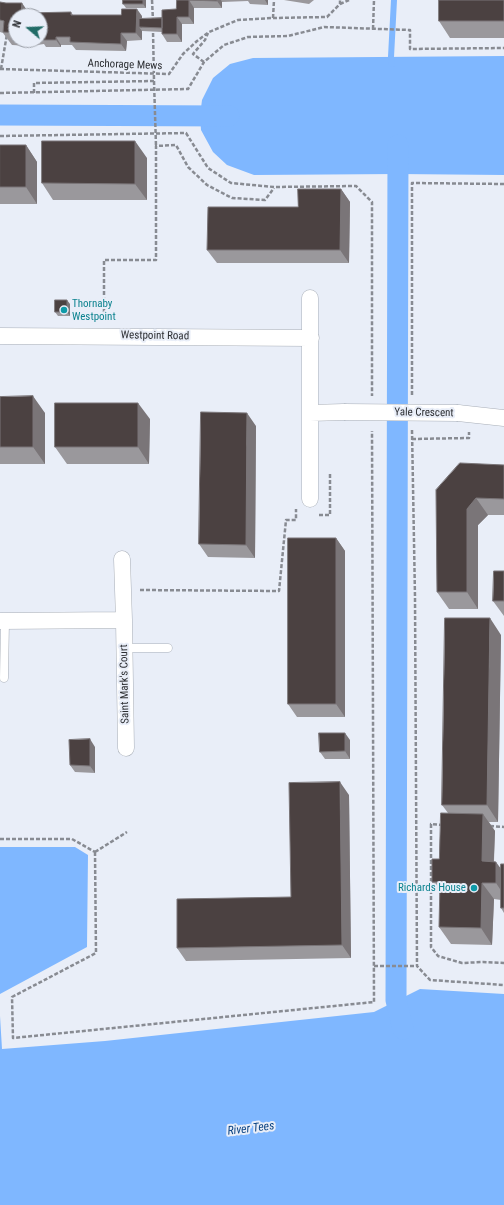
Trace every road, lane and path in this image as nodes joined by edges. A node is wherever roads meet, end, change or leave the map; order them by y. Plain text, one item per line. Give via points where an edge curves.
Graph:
1 (152, 0) edge
2 (274, 0) edge
3 (340, 0) edge
4 (349, 0) edge
5 (374, 0) edge
6 (340, 4) junction
7 (273, 18) junction
8 (153, 22) edge
9 (373, 29) junction
10 (153, 31) edge
11 (209, 32) junction
12 (7, 33) edge
13 (504, 48) edge
14 (204, 62) junction
15 (1, 69) edge
16 (154, 74) junction
17 (154, 81) junction
18 (0, 93) edge
19 (34, 93) junction
20 (0, 136) edge
21 (156, 146) junction
22 (504, 184) edge
23 (274, 187) junction
24 (310, 298) dead end
25 (0, 336) edge
26 (104, 336) junction
27 (311, 338) junction
28 (412, 399) dead end
29 (372, 401) dead end
30 (310, 413) junction
31 (504, 418) edge
32 (412, 423) dead end
33 (372, 425) dead end
34 (469, 438) dead end
35 (412, 439) junction
36 (310, 499) dead end
37 (296, 520) dead end
38 (122, 559) dead end
39 (123, 589) junction
40 (124, 620) junction
41 (2, 621) edge
42 (124, 648) junction
43 (168, 648) dead end
44 (4, 678) dead end
45 (126, 748) dead end
46 (446, 825) edge
47 (489, 826) dead end
48 (504, 826) edge
49 (128, 832) dead end
50 (0, 840) edge
51 (95, 852) junction
52 (504, 963) edge
53 (374, 966) junction
54 (417, 966) junction
55 (504, 985) edge

1 - 8 path
2 - 7 path
3 - 6 path
4 - 6 path
5 - 9 path
6 - 7 path, Anchorage Mews via 327,18
7 - 11 path, Anchorage Mews via 238,20
9 - 13 path via 410,30 410,49
9 - 14 path via 324,27 288,36 248,37 224,45
10 - 16 path
11 - 14 path via 193,54
11 - 16 path, Anchorage Mews via 183,54 169,74
12 - 15 path
14 - 19 path via 188,89
15 - 16 path, Anchorage Mews
16 - 17 path
17 - 19 path via 34,83
17 - 21 path, bridge
18 - 19 path
20 - 23 path via 186,134 208,168 231,183
21 - 23 path via 176,145 188,167 206,185 232,198 264,200
21 - 26 path via 156,260 104,260
22 - 28 path via 412,184
23 - 29 path via 356,186 372,202
24 - 27 street
25 - 26 street, Westpoint Road
26 - 27 street, Westpoint Road
27 - 30 street
30 - 31 street, Yale Crescent, bridge via 458,414
30 - 36 street
32 - 35 path
33 - 53 path
34 - 35 path
35 - 54 path
37 - 39 path via 286,520 279,591
38 - 39 street, Saint Mark's Court
39 - 40 street, Saint Mark's Court
40 - 41 street
40 - 42 street, Saint Mark's Court
41 - 44 lane
42 - 43 lane
42 - 45 street, Saint Mark's Court
46 - 52 path via 431,824 431,947 438,956 462,963
47 - 48 path
49 - 51 path
50 - 51 path via 72,839
51 - 53 path via 96,953 12,997 13,1038 374,1002
53 - 54 path
54 - 55 path via 430,980

